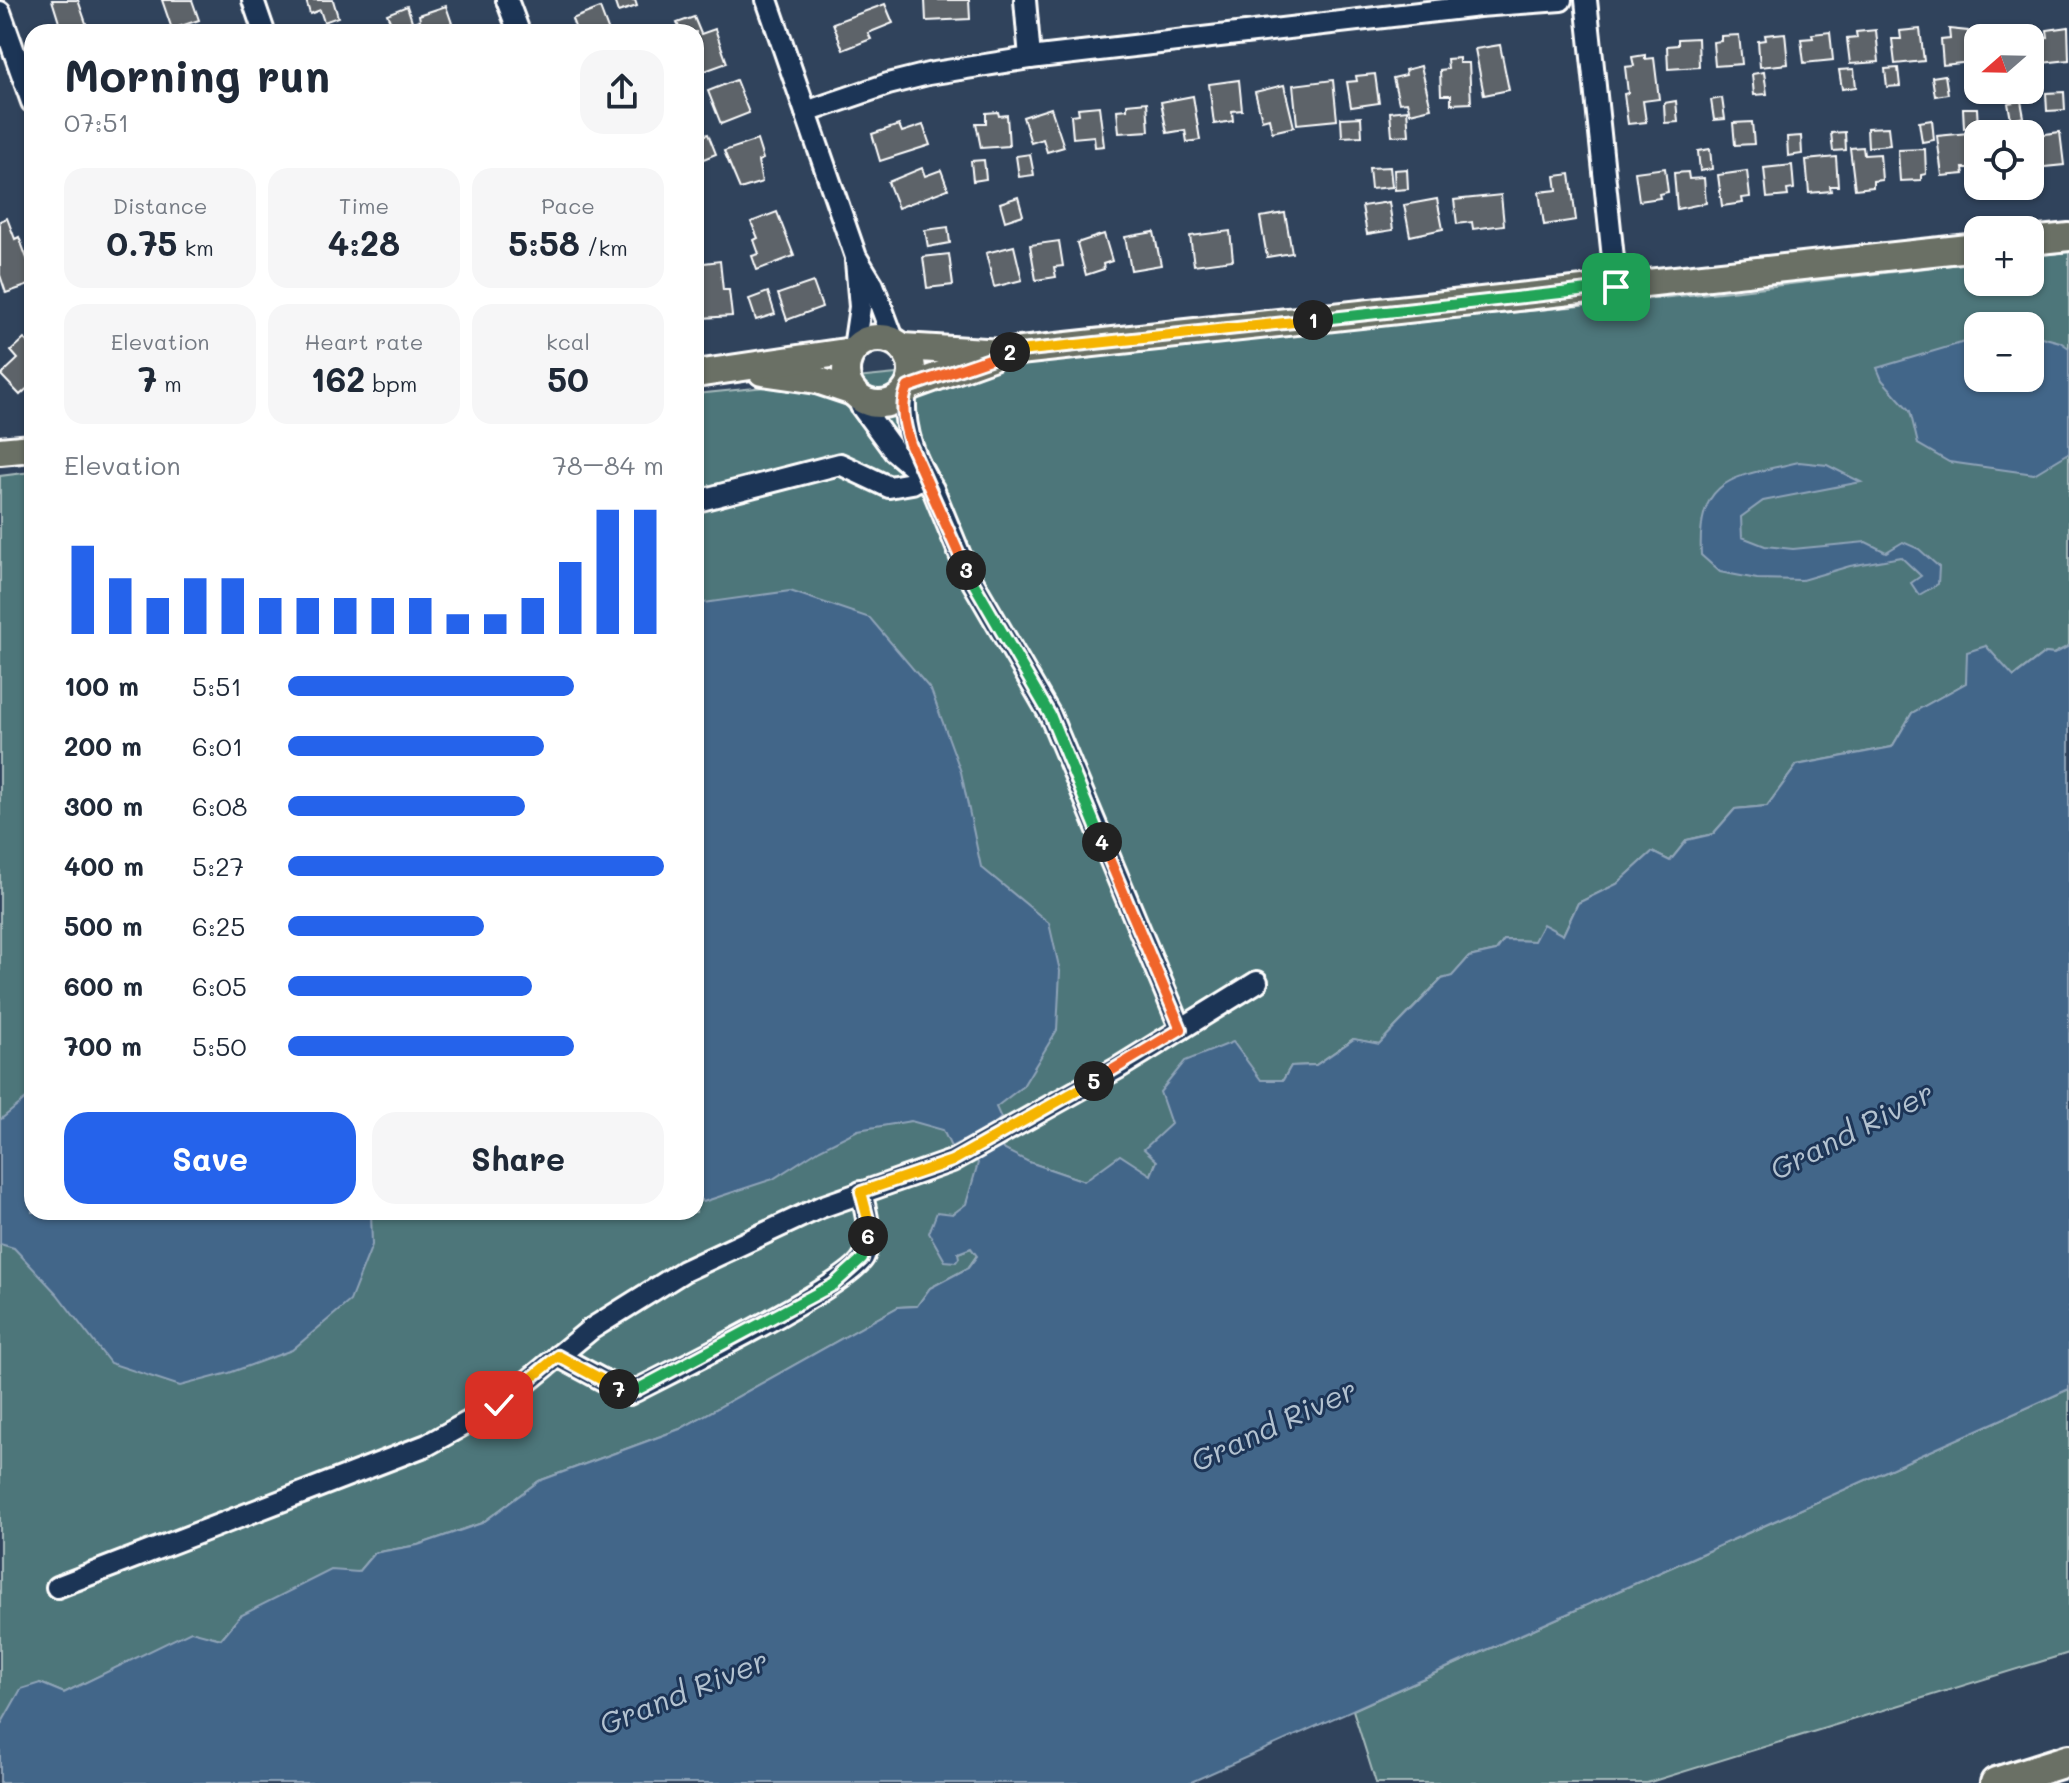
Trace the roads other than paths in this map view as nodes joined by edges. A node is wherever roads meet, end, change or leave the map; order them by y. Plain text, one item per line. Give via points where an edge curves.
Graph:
1 (253, 0) edge
2 (507, 0) edge
3 (767, 0) edge
4 (1025, 0) edge
5 (1561, 0) edge
6 (1586, 0) edge
7 (0, 12) edge
8 (261, 24) edge
9 (516, 24) edge
10 (1030, 58) junction
11 (24, 80) edge
12 (806, 112) junction
13 (2069, 237) edge
14 (2044, 240) edge
15 (1964, 249) edge
16 (856, 257) junction
17 (1616, 287) junction
18 (898, 344) junction
19 (853, 349) junction
20 (1002, 353) junction
21 (742, 369) junction
22 (704, 373) edge
23 (906, 389) junction
24 (856, 395) junction
25 (24, 449) edge
26 (0, 451) edge
27 (924, 476) junction
28 (704, 499) edge
29 (1257, 982) dead end
30 (1181, 1029) junction
31 (861, 1192) junction
32 (558, 1356) junction
33 (57, 1587) dead end
34 (2069, 1760) edge
35 (1996, 1783) edge

1 - 8 street
2 - 9 street
3 - 12 street
4 - 10 street
5 - 10 street
6 - 17 street
7 - 11 street
10 - 12 street via 928,74
12 - 16 street
13 - 14 main road
15 - 17 main road
16 - 18 street
16 - 19 street via 860,307
17 - 20 main road
18 - 19 main road via 873,338
18 - 20 main road
18 - 23 main road via 911,366
19 - 21 main road
19 - 24 main road via 846,374
20 - 23 main road
21 - 22 main road
21 - 24 main road via 817,380
23 - 24 main road via 888,403 869,403
23 - 27 street via 904,422
24 - 27 street via 894,451
25 - 26 main road
27 - 28 street via 889,487 847,466 832,465
27 - 30 street via 967,572 1050,715
29 - 30 street
30 - 31 street via 952,1161
31 - 32 street via 684,1271
31 - 32 street via 870,1227 862,1259 833,1285 629,1394
32 - 33 street via 499,1405 427,1445
34 - 35 highway

